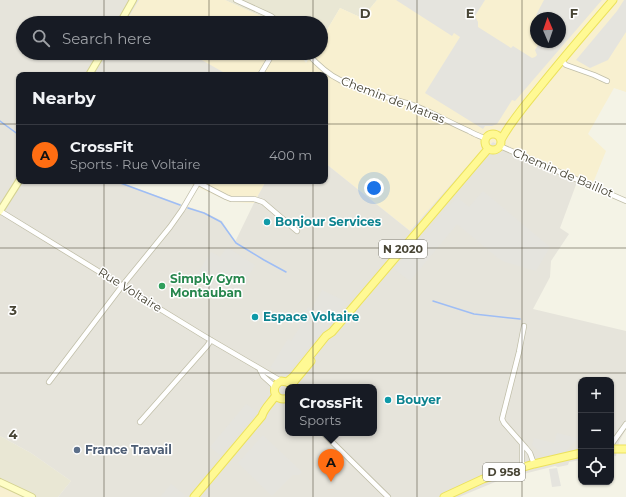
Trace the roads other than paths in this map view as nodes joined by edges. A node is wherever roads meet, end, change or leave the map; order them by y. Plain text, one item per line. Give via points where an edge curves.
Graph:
1 (133, 0) edge
2 (236, 0) edge
3 (613, 0) edge
4 (124, 16) edge
5 (271, 16) edge
6 (98, 60) edge
7 (269, 60) edge
8 (313, 60) edge
9 (561, 60) junction
10 (91, 72) edge
11 (262, 72) edge
12 (328, 72) edge
13 (328, 72) edge
14 (607, 81) dead end
15 (486, 139) junction
16 (499, 140) junction
17 (488, 149) junction
18 (17, 184) edge
19 (195, 184) edge
20 (202, 184) edge
21 (626, 201) edge
22 (0, 211) edge
23 (297, 232) dead end
24 (122, 286) junction
25 (524, 326) dead end
26 (211, 340) junction
27 (260, 370) junction
28 (49, 382) dead end
29 (285, 384) edge
30 (288, 384) edge
31 (282, 396) edge
32 (140, 422) dead end
33 (626, 424) edge
34 (619, 434) junction
35 (326, 436) edge
36 (614, 441) edge
37 (522, 444) junction
38 (614, 449) edge
39 (624, 450) edge
40 (614, 452) edge
41 (578, 454) edge
42 (534, 464) junction
43 (523, 467) junction
44 (0, 482) edge
45 (32, 497) edge
46 (194, 497) edge
47 (388, 497) edge
48 (444, 497) edge

1 - 4 street
2 - 5 street
3 - 9 main road
6 - 10 street
7 - 11 street
8 - 13 street, Chemin de Matras
9 - 14 street via 566,65
9 - 16 main road
12 - 15 street, Chemin de Matras via 341,81 435,114
15 - 16 main road via 491,134
15 - 17 main road via 485,146
16 - 17 main road via 496,150
16 - 21 street, Chemin de Baillot
17 - 30 main road, N 2020 via 332,332 330,339 296,379
18 - 22 street
19 - 24 street via 170,227
20 - 23 street via 232,199 254,199 263,202
22 - 24 street, Rue Voltaire
24 - 26 street, Rue Voltaire
24 - 28 street
25 - 37 street via 502,419
26 - 27 street, Rue Voltaire
26 - 32 street
27 - 30 street, Rue Voltaire
27 - 31 street, Rue Voltaire
29 - 31 main road via 276,385
31 - 46 main road
33 - 34 street
34 - 36 street
34 - 39 street via 617,444
35 - 47 street
37 - 42 street via 530,453
37 - 43 street
38 - 39 main road
39 - 40 main road
41 - 42 main road, D 958
42 - 43 main road, D 958
43 - 48 main road, D 958 via 483,480
44 - 45 street

